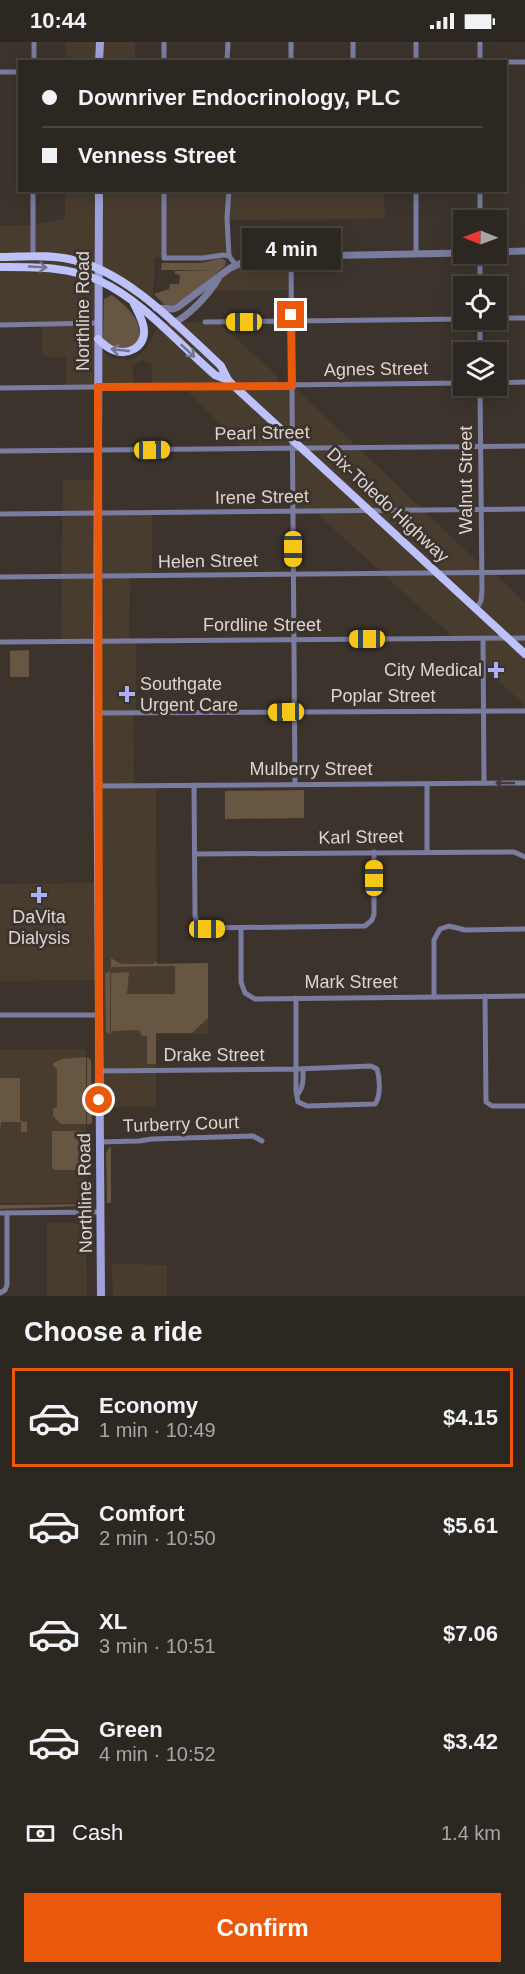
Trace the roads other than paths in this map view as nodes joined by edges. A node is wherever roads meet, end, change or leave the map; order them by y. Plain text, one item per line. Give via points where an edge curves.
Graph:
1 (34, 42) edge
2 (100, 42) edge
3 (164, 42) edge
4 (228, 42) edge
5 (291, 42) edge
6 (353, 42) edge
7 (416, 42) edge
8 (480, 42) edge
9 (33, 60) edge
10 (99, 60) edge
11 (164, 60) edge
12 (227, 60) edge
13 (291, 60) edge
14 (353, 60) edge
15 (416, 60) edge
16 (480, 60) edge
17 (507, 62) edge
18 (525, 62) edge
19 (0, 72) edge
20 (18, 72) edge
21 (33, 192) edge
22 (99, 192) edge
23 (164, 192) edge
24 (229, 192) edge
25 (416, 192) edge
26 (480, 192) edge
27 (480, 210) edge
28 (525, 251) edge
29 (507, 252) edge
30 (453, 253) edge
31 (416, 254) junction
32 (33, 256) junction
33 (229, 256) junction
34 (291, 256) junction
35 (0, 257) edge
36 (236, 265) junction
37 (0, 267) edge
38 (98, 269) junction
39 (219, 277) junction
40 (98, 280) junction
41 (133, 301) junction
42 (142, 308) junction
43 (156, 308) junction
44 (507, 318) edge
45 (525, 318) edge
46 (453, 319) edge
47 (291, 321) junction
48 (205, 322) dead end
49 (98, 323) junction
50 (173, 323) junction
51 (0, 325) edge
52 (98, 339) junction
53 (507, 382) edge
54 (525, 382) edge
55 (231, 383) junction
56 (453, 383) edge
57 (292, 386) junction
58 (98, 387) junction
59 (0, 388) edge
60 (480, 396) edge
61 (295, 445) junction
62 (481, 446) junction
63 (525, 446) edge
64 (98, 450) junction
65 (0, 451) edge
66 (481, 509) junction
67 (525, 509) edge
68 (370, 511) junction
69 (293, 512) junction
70 (98, 513) junction
71 (0, 514) edge
72 (438, 573) junction
73 (482, 573) junction
74 (525, 573) edge
75 (293, 574) junction
76 (0, 577) edge
77 (97, 577) junction
78 (476, 609) junction
79 (525, 638) edge
80 (483, 639) junction
81 (508, 639) junction
82 (293, 640) junction
83 (97, 641) junction
84 (0, 642) edge
85 (525, 654) edge
86 (483, 710) junction
87 (294, 711) junction
88 (525, 711) edge
89 (97, 714) junction
90 (484, 783) junction
91 (525, 783) edge
92 (296, 784) junction
93 (427, 784) junction
94 (194, 785) junction
95 (98, 786) junction
96 (375, 852) junction
97 (427, 852) junction
98 (195, 854) junction
99 (525, 857) edge
100 (241, 929) junction
101 (525, 929) edge
102 (485, 996) junction
103 (525, 996) edge
104 (435, 997) junction
105 (296, 998) junction
106 (0, 1015) edge
107 (99, 1015) junction
108 (300, 1069) junction
109 (99, 1071) junction
110 (525, 1106) edge
111 (262, 1141) dead end
112 (99, 1142) junction
113 (100, 1212) junction
114 (3, 1213) edge
115 (3, 1292) edge
116 (101, 1296) edge

1 - 9 street
2 - 10 main road
3 - 11 street
4 - 12 street
5 - 13 street
6 - 14 street
7 - 15 street
8 - 16 street
17 - 18 street
19 - 20 street
21 - 32 street
22 - 38 main road, Northline Road
23 - 33 street via 164,258
24 - 33 street
25 - 31 street
26 - 27 street
28 - 29 street
30 - 31 street
31 - 34 street
32 - 35 main road, Dix-Toledo Highway
32 - 38 main road, Dix-Toledo Highway via 70,259
33 - 36 street
34 - 36 street via 255,257
34 - 47 street
36 - 39 street
37 -> 40 main road, Dix-Toledo Highway via 65,270
38 - 40 main road, Northline Road
38 - 43 main road, Dix-Toledo Highway via 114,276
39 - 43 street via 178,307
39 - 50 street via 181,320
40 - 41 main road, Dix-Toledo Highway
40 - 49 main road, Northline Road
41 - 42 main road, Dix-Toledo Highway
41 -> 52 main road via 144,330 139,345 120,352
42 - 50 main road via 160,321
42 -> 55 main road, Dix-Toledo Highway via 215,375
43 - 50 main road, Dix-Toledo Highway
44 - 45 street
46 - 47 street
47 - 48 street
47 - 57 street
49 - 51 street
49 - 52 main road, Northline Road
50 - 55 main road, Dix-Toledo Highway via 221,366
52 - 58 main road, Northline Road
53 - 54 street
55 - 57 street, Agnes Street
55 - 58 street, Agnes Street
55 - 61 main road, Dix-Toledo Highway
56 - 57 street, Agnes Street
57 - 61 street
58 - 59 street, Agnes Street
58 - 64 main road, Northline Road
60 - 62 street, Walnut Street
61 - 62 street, Pearl Street
61 - 64 street, Pearl Street
61 - 68 main road, Dix-Toledo Highway
61 - 69 street
62 - 63 street, Pearl Street
62 - 66 street, Walnut Street
64 - 65 street, Pearl Street
64 - 70 main road, Northline Road
66 - 67 street, Irene Street
66 - 68 street, Irene Street
66 - 73 street, Walnut Street
68 - 69 street, Irene Street
68 - 72 main road, Dix-Toledo Highway
69 - 70 street, Irene Street
69 - 75 street
70 - 71 street, Irene Street
70 - 77 main road, Northline Road
72 - 73 street, Helen Street
72 - 75 street, Helen Street
72 - 78 main road, Dix-Toledo Highway
73 - 74 street, Helen Street
73 - 78 street, Walnut Street via 481,601
75 - 77 street, Helen Street
75 - 82 street
76 - 77 street, Helen Street
77 - 83 main road, Northline Road
78 - 81 main road, Dix-Toledo Highway
79 - 81 street, Fordline Street
80 - 81 street, Fordline Street
80 - 82 street, Fordline Street
80 - 86 street
81 - 85 main road, Dix-Toledo Highway
82 - 83 street, Fordline Street
82 - 87 street
83 - 84 street, Fordline Street
83 - 89 main road, Northline Road
86 - 87 street, Poplar Street
86 - 88 street, Poplar Street
86 - 90 street
87 - 89 street, Poplar Street
87 - 92 street
89 - 95 main road, Northline Road
91 -> 90 street, Mulberry Street
90 - 93 street, Mulberry Street
92 - 93 street, Mulberry Street
92 - 94 street, Mulberry Street
93 - 97 street
94 - 95 street, Mulberry Street
94 - 98 street
95 - 107 main road, Northline Road
96 - 97 street, Karl Street
96 - 98 street, Karl Street
96 - 100 street via 374,914 365,926
97 - 99 street, Karl Street via 514,852
98 - 100 street via 197,922 207,929
100 - 105 street, Mark Street via 241,982 245,993 255,999
101 - 104 street via 440,928 434,940
102 - 103 street, Mark Street
102 - 104 street, Mark Street
102 - 110 street via 485,1098 489,1105
104 - 105 street, Mark Street
105 - 108 street
106 - 107 street
107 - 109 main road, Northline Road
108 - 108 street, Drake Street via 374,1067 378,1073 378,1101 372,1105 307,1106 298,1102
108 - 109 street, Drake Street
109 - 112 main road, Northline Road
111 - 112 street, Turberry Court via 253,1136
112 - 113 main road, Northline Road
113 - 114 street
113 - 116 main road, Northline Road
114 - 115 street via 7,1285

